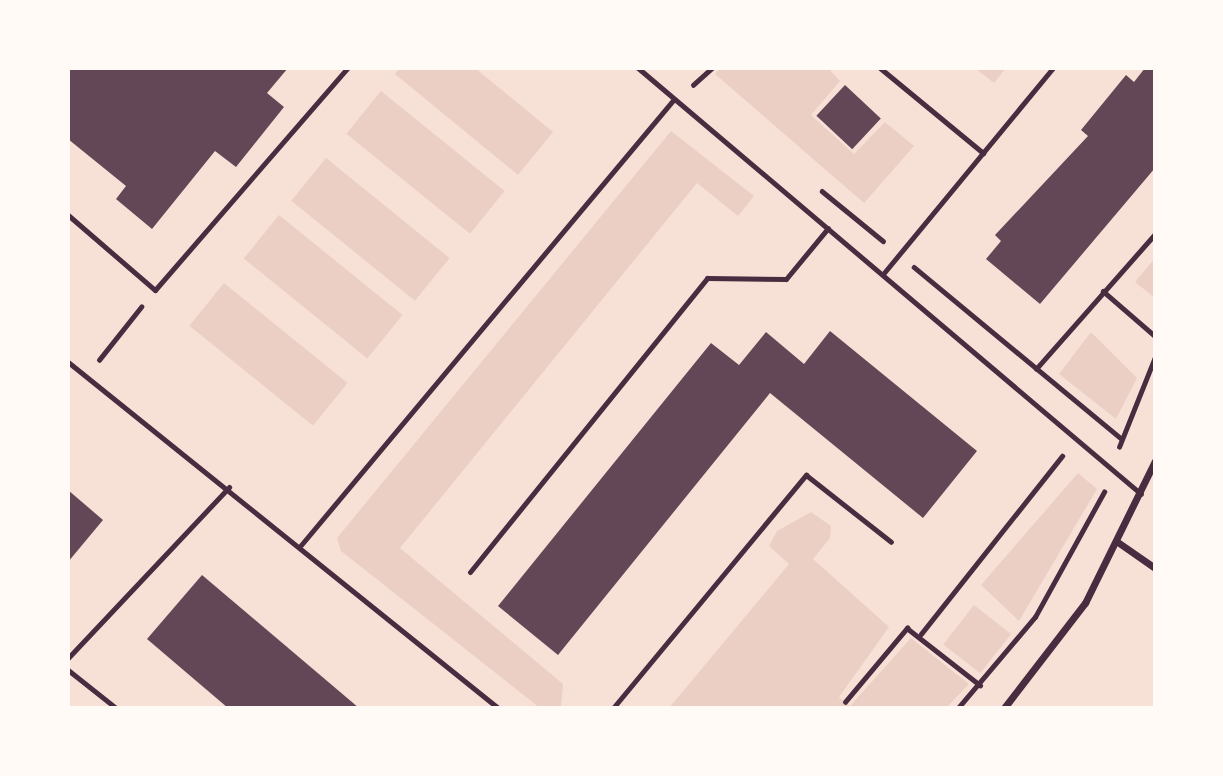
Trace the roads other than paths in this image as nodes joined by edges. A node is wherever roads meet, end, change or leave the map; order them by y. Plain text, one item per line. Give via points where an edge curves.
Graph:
1 (347, 68) edge
2 (638, 68) edge
3 (880, 68) edge
4 (1053, 68) edge
5 (674, 99) junction
6 (983, 153) junction
7 (68, 215) edge
8 (828, 228) junction
9 (883, 274) junction
10 (68, 362) edge
11 (1155, 461) edge
12 (229, 487) junction
13 (1141, 494) junction
14 (891, 542) dead end
15 (1119, 543) junction
16 (301, 545) junction
17 (1155, 568) edge
18 (470, 572) dead end
19 (68, 659) edge
20 (68, 670) edge
21 (116, 708) edge
22 (498, 708) edge
23 (613, 708) edge
24 (1004, 708) edge

1 - 7 lane via 155,290
2 - 5 lane
3 - 6 lane
4 - 6 lane
5 - 8 lane
5 - 16 lane
6 - 9 lane
8 - 9 lane
8 - 18 lane via 786,279 707,278
9 - 13 lane
10 - 12 lane
11 - 13 street
12 - 16 lane
12 - 19 lane
13 - 15 street
14 - 23 lane via 806,475
15 - 17 street
15 - 24 street via 1085,603
16 - 22 lane
20 - 21 lane

